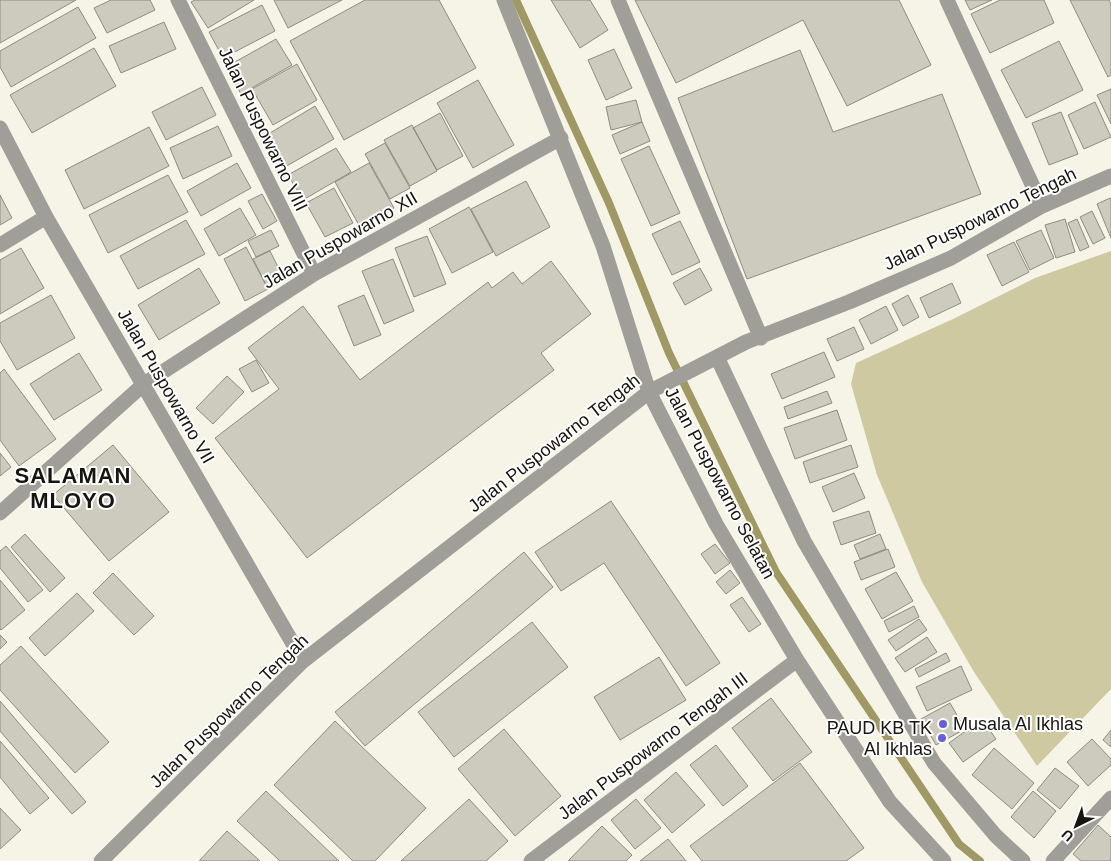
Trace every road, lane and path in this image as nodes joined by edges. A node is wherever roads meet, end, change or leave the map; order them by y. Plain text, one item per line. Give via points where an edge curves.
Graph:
1 (178, 0) edge
2 (504, 0) edge
3 (618, 0) edge
4 (946, 0) edge
5 (0, 128) edge
6 (560, 138) junction
7 (1111, 176) edge
8 (1042, 206) junction
9 (46, 217) junction
10 (0, 245) edge
11 (314, 274) junction
12 (761, 338) junction
13 (712, 360) junction
14 (144, 384) junction
15 (654, 389) junction
16 (0, 513) edge
17 (797, 660) junction
18 (303, 661) junction
19 (1111, 798) edge
20 (105, 860) edge
21 (531, 861) edge
22 (944, 861) edge
23 (1023, 861) edge
24 (1053, 861) edge

1 - 11 street, Jalan Puspowarno VIII
2 - 6 street, Jalan Puspowarno Selatan
3 - 12 street
4 - 8 street
5 - 9 street, Jalan Puspowarno VII
6 - 11 street, Jalan Puspowarno XII
6 - 15 street, Jalan Puspowarno Selatan
7 - 8 street, Jalan Puspowarno Tengah
8 - 12 street, Jalan Puspowarno Tengah via 951,258
9 - 10 street
9 - 14 street, Jalan Puspowarno VII
11 - 14 street, Jalan Puspowarno XII
12 - 13 street, Jalan Puspowarno Tengah
13 - 15 street, Jalan Puspowarno Tengah
13 - 23 street via 804,541 934,763 996,836
14 - 16 street, Jalan Puspowarno XII
14 - 18 street, Jalan Puspowarno VII
15 - 17 street, Jalan Puspowarno Selatan via 716,524
15 - 18 street, Jalan Puspowarno Tengah
17 - 21 street, Jalan Puspowarno Tengah III
17 - 22 street, Jalan Puspowarno Selatan via 890,802
18 - 20 street, Jalan Puspowarno Tengah
19 - 24 street

